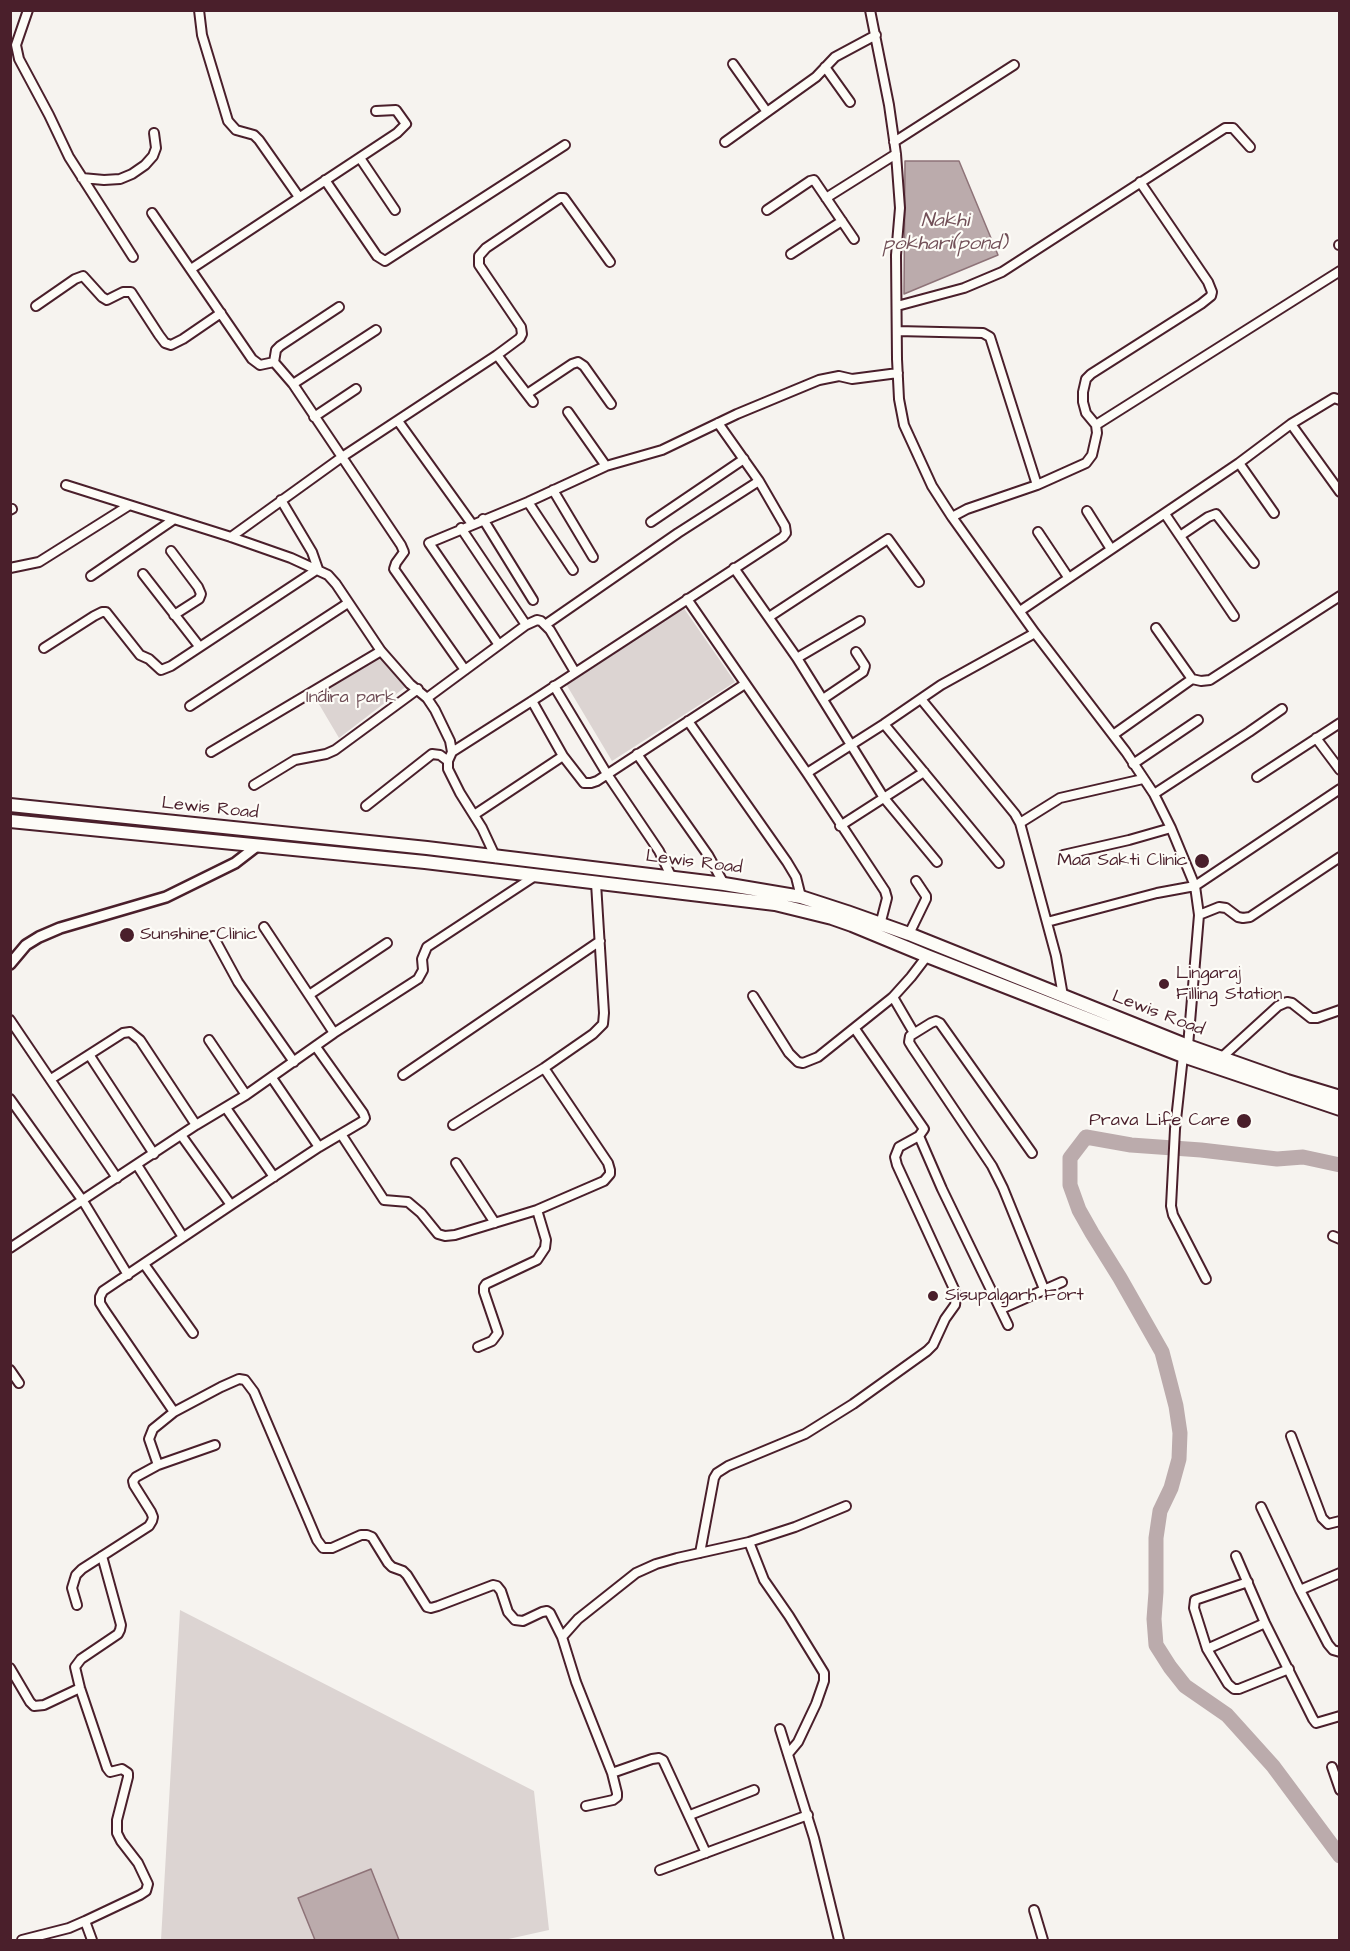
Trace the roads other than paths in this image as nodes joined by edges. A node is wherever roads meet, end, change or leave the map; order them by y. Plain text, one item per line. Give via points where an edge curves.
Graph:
1 (28, 10) edge
2 (199, 10) edge
3 (870, 10) edge
4 (876, 34) junction
5 (734, 64) dead end
6 (1014, 65) dead end
7 (825, 67) junction
8 (850, 102) dead end
9 (376, 111) dead end
10 (767, 112) junction
11 (154, 133) dead end
12 (725, 142) dead end
13 (894, 142) junction
14 (565, 145) dead end
15 (1250, 147) dead end
16 (896, 154) junction
17 (360, 158) junction
18 (81, 178) junction
19 (325, 180) junction
20 (1140, 182) junction
21 (299, 197) junction
22 (826, 198) junction
23 (395, 210) dead end
24 (767, 210) dead end
25 (152, 213) dead end
26 (842, 221) junction
27 (854, 239) dead end
28 (791, 254) dead end
29 (133, 257) dead end
30 (610, 262) dead end
31 (191, 269) junction
32 (1340, 271) edge
33 (36, 306) dead end
34 (897, 306) junction
35 (339, 307) dead end
36 (221, 313) junction
37 (376, 330) dead end
38 (897, 331) junction
39 (497, 355) junction
40 (274, 362) junction
41 (898, 374) junction
42 (292, 384) junction
43 (356, 389) dead end
44 (527, 394) junction
45 (1340, 400) edge
46 (533, 402) dead end
47 (610, 404) dead end
48 (568, 412) dead end
49 (314, 417) junction
50 (398, 421) junction
51 (718, 423) junction
52 (1291, 424) junction
53 (1096, 425) junction
54 (342, 457) junction
55 (744, 459) junction
56 (1239, 463) junction
57 (606, 466) junction
58 (759, 481) junction
59 (66, 485) dead end
60 (1037, 485) junction
61 (553, 490) junction
62 (1340, 492) edge
63 (281, 500) junction
64 (528, 502) junction
65 (128, 506) junction
66 (1087, 511) dead end
67 (1165, 513) junction
68 (1274, 513) dead end
69 (952, 517) junction
70 (483, 519) junction
71 (173, 520) junction
72 (651, 522) dead end
73 (472, 524) junction
74 (461, 528) junction
75 (1038, 532) dead end
76 (1180, 536) junction
77 (231, 537) junction
78 (1111, 549) junction
79 (171, 551) dead end
80 (593, 556) dead end
81 (1254, 563) dead end
82 (10, 568) edge
83 (734, 568) junction
84 (318, 569) junction
85 (573, 570) dead end
86 (143, 574) dead end
87 (91, 576) dead end
88 (1068, 577) junction
89 (919, 582) dead end
90 (1340, 596) edge
91 (687, 599) junction
92 (533, 600) dead end
93 (348, 603) junction
94 (1020, 611) junction
95 (174, 615) junction
96 (1234, 616) dead end
97 (769, 617) junction
98 (860, 621) dead end
99 (526, 625) junction
100 (545, 625) junction
101 (1156, 628) dead end
102 (1035, 633) junction
103 (499, 645) junction
104 (199, 646) junction
105 (44, 648) dead end
106 (381, 651) junction
107 (856, 652) dead end
108 (797, 658) junction
109 (465, 670) junction
110 (575, 672) junction
111 (1192, 679) junction
112 (745, 684) junction
113 (554, 686) junction
114 (418, 689) junction
115 (427, 698) junction
116 (823, 699) junction
117 (921, 699) junction
118 (532, 701) junction
119 (190, 706) dead end
120 (1282, 709) dead end
121 (1198, 720) dead end
122 (688, 721) junction
123 (1340, 723) edge
124 (884, 724) junction
125 (1113, 735) junction
126 (1316, 738) junction
127 (852, 745) junction
128 (211, 752) dead end
129 (452, 752) junction
130 (637, 754) junction
131 (563, 756) junction
132 (448, 761) junction
133 (1133, 764) junction
134 (1340, 770) edge
135 (924, 772) junction
136 (807, 773) junction
137 (608, 774) junction
138 (1257, 777) dead end
139 (1143, 779) junction
140 (254, 785) dead end
141 (1340, 789) edge
142 (1154, 794) junction
143 (884, 798) junction
144 (10, 805) edge
145 (366, 806) dead end
146 (474, 815) junction
147 (10, 821) edge
148 (1020, 823) junction
149 (200, 826) junction
150 (840, 826) junction
151 (1171, 828) junction
152 (200, 840) junction
153 (257, 846) junction
154 (427, 848) junction
155 (1063, 855) dead end
156 (1340, 857) edge
157 (496, 858) junction
158 (425, 862) junction
159 (937, 862) dead end
160 (999, 863) dead end
161 (536, 875) junction
162 (672, 878) junction
163 (916, 881) dead end
164 (596, 883) junction
165 (724, 884) junction
166 (1195, 886) junction
167 (801, 897) junction
168 (1199, 915) junction
169 (1047, 922) junction
170 (880, 924) junction
171 (264, 927) dead end
172 (909, 934) junction
173 (213, 936) dead end
174 (600, 941) junction
175 (387, 943) dead end
176 (927, 956) junction
177 (10, 964) edge
178 (309, 995) junction
179 (753, 996) dead end
180 (1063, 996) junction
181 (893, 997) junction
182 (1340, 1010) edge
183 (10, 1020) edge
184 (1116, 1024) junction
185 (855, 1029) junction
186 (334, 1033) junction
187 (914, 1033) junction
188 (209, 1040) dead end
189 (316, 1047) junction
190 (1186, 1051) junction
191 (90, 1056) junction
192 (1221, 1058) junction
193 (294, 1062) junction
194 (544, 1068) junction
195 (403, 1075) dead end
196 (272, 1078) junction
197 (51, 1079) junction
198 (246, 1095) junction
199 (1340, 1097) edge
200 (10, 1099) edge
201 (226, 1108) junction
202 (1340, 1109) edge
203 (196, 1125) junction
204 (453, 1125) dead end
205 (341, 1134) junction
206 (181, 1135) junction
207 (919, 1136) junction
208 (319, 1148) junction
209 (1032, 1153) dead end
210 (154, 1154) junction
211 (456, 1163) dead end
212 (136, 1165) junction
213 (274, 1177) junction
214 (117, 1178) junction
215 (83, 1201) junction
216 (231, 1205) junction
217 (537, 1210) junction
218 (495, 1223) junction
219 (183, 1237) junction
220 (10, 1248) edge
221 (144, 1264) junction
222 (128, 1275) junction
223 (1206, 1279) dead end
224 (1062, 1282) dead end
225 (1044, 1289) junction
226 (1000, 1308) junction
227 (1008, 1325) dead end
228 (193, 1333) dead end
229 (478, 1347) dead end
230 (10, 1370) edge
231 (19, 1383) dead end
232 (174, 1412) junction
233 (1291, 1436) dead end
234 (214, 1445) dead end
235 (158, 1464) junction
236 (846, 1506) dead end
237 (1261, 1507) dead end
238 (1340, 1521) edge
239 (749, 1542) junction
240 (700, 1552) junction
241 (102, 1556) junction
242 (1236, 1556) dead end
243 (1340, 1573) edge
244 (1248, 1582) junction
245 (1300, 1590) junction
246 (77, 1605) dead end
247 (1265, 1623) junction
248 (561, 1637) junction
249 (1207, 1649) junction
250 (1340, 1652) edge
251 (10, 1668) edge
252 (1289, 1669) junction
253 (80, 1688) junction
254 (1340, 1716) edge
255 (780, 1729) dead end
256 (788, 1754) junction
257 (1332, 1767) dead end
258 (612, 1773) junction
259 (754, 1790) dead end
260 (1340, 1790) edge
261 (586, 1806) dead end
262 (690, 1815) junction
263 (808, 1815) junction
264 (706, 1853) junction
265 (660, 1870) dead end
266 (1034, 1910) dead end
267 (85, 1921) junction
268 (22, 1941) edge
269 (92, 1941) edge
270 (839, 1941) edge
271 (1043, 1941) edge

1 - 18 street via 16,45 19,60
2 - 21 street via 202,35 228,121 236,130 259,140
3 - 4 street
4 - 7 street
4 - 13 street
5 - 10 street
6 - 13 street
7 - 8 street
7 - 10 street
9 - 17 street via 396,110 406,124
10 - 12 street
11 - 18 street via 153,156 132,174 104,180
13 - 16 street
14 - 19 street via 385,261 377,256
15 - 20 street via 1233,128 1225,128
16 - 22 street
16 - 34 street via 900,208
17 - 19 street
17 - 23 street
18 - 29 street
19 - 21 street
20 - 34 street via 1002,273
20 - 53 street via 1212,292 1202,304 1086,379 1083,402
21 - 31 street
22 - 24 street via 813,180
22 - 26 street
25 - 31 street
26 - 27 street
26 - 28 street
30 - 39 street via 564,198 486,248 479,256 479,265 522,331 520,338
31 - 36 street
32 - 53 street
33 - 36 street via 83,276 107,300 131,292 165,343 171,345
34 - 38 street
35 - 40 street via 279,346
36 - 40 street via 256,363
37 - 42 street
38 - 41 street
38 - 60 street via 983,333 990,337
39 - 44 street
39 - 50 street
40 - 42 street
41 - 51 street via 819,380
41 - 69 street via 904,425 932,486
42 - 49 street
43 - 49 street
44 - 46 street
44 - 47 street via 578,362
45 - 52 street via 1334,398
48 - 57 street
49 - 54 street
50 - 54 street
50 - 73 street
51 - 55 street
51 - 57 street via 662,450
52 - 56 street
52 - 62 street
53 - 60 street via 1095,445 1086,463
54 - 63 street
54 - 109 street via 403,548 394,566 397,573
55 - 58 street
55 - 72 street
56 - 67 street
56 - 68 street
57 - 61 street
58 - 83 street via 786,533
58 - 100 street
59 - 65 street
60 - 69 street
61 - 64 street
61 - 80 street
63 - 77 street
63 - 84 street
64 - 70 street
64 - 85 street
65 - 71 street
65 - 82 street via 39,562
66 - 78 street
67 - 76 street
67 - 78 street
69 - 94 street
70 - 73 street
70 - 92 street
71 - 77 street
71 - 87 street
73 - 74 street
74 - 99 street
74 - 103 street via 429,543
75 - 88 street
76 - 81 street via 1216,514
76 - 96 street
77 - 84 street
78 - 88 street
79 - 95 street via 201,594
83 - 91 street
83 - 97 street
84 - 93 street via 336,584
84 - 104 street
86 - 95 street
88 - 94 street
89 - 97 street via 888,539
90 - 111 street via 1210,680
91 - 110 street
91 - 112 street
93 - 106 street
93 - 119 street
94 - 102 street
95 - 104 street
97 - 108 street
98 - 108 street
99 - 100 street via 537,620
99 - 103 street
100 - 110 street
101 - 111 street
102 - 117 street
102 - 125 street
103 - 109 street
104 - 105 street via 161,669 136,651 110,615 102,612
106 - 114 street
106 - 128 street
107 - 116 street via 865,666 863,672
108 - 116 street
109 - 115 street
110 - 113 street
111 - 125 street
112 - 122 street
112 - 136 street
113 - 118 street
113 - 137 street
114 - 115 street
114 - 140 street via 335,750 295,760
115 - 129 street via 446,730
116 - 127 street
117 - 124 street
117 - 148 street
118 - 129 street
118 - 131 street
120 - 142 street
121 - 133 street
122 - 130 street
122 - 167 street via 796,876
123 - 126 street
124 - 127 street
124 - 135 street
125 - 133 street
126 - 134 street
126 - 138 street
127 - 136 street
127 - 143 street
129 - 132 street
130 - 137 street
130 - 165 street
131 - 137 street via 584,783
131 - 146 street
132 - 145 street via 436,753 426,757
132 - 146 street via 448,769
133 - 139 street
135 - 143 street
135 - 160 street
136 - 150 street
137 - 162 street via 659,851
139 - 142 street
139 - 148 street via 1060,798
141 - 166 street
142 - 151 street
143 - 150 street
143 - 159 street
144 - 149 main road, Lewis Road
146 - 157 street
147 - 152 main road, Lewis Road
148 - 169 street
149 - 152 main road
149 - 154 main road, Lewis Road
150 - 170 street via 885,891 887,898
151 - 155 street
151 - 166 street
152 - 153 main road, Lewis Road
153 - 158 main road, Lewis Road
153 - 177 street via 235,863 166,897 39,937 26,945
154 - 157 main road, Lewis Road
154 - 158 main road
156 - 168 street via 1250,916 1238,917 1219,907
157 - 162 main road, Lewis Road
158 - 161 main road, Lewis Road
161 - 164 main road, Lewis Road
161 - 186 street via 427,948 418,979
162 - 165 main road, Lewis Road
163 - 172 street via 926,899
164 - 174 street
164 - 176 main road, Lewis Road via 775,904 832,918
165 - 167 main road, Lewis Road
166 - 168 street
166 - 169 street
167 - 170 main road, Lewis Road
168 - 190 street
169 - 180 street
170 - 172 main road, Lewis Road
171 - 178 street
172 - 180 main road, Lewis Road
173 - 193 street via 238,982
174 - 194 street via 603,1024
174 - 195 street
175 - 178 street
176 - 181 street
176 - 184 main road, Lewis Road
178 - 186 street
179 - 185 street via 789,1053 803,1064
180 - 184 main road, Lewis Road
181 - 185 street
181 - 187 street
182 - 192 street via 1311,1018 1292,1003 1278,1005
183 - 197 street
184 - 190 main road, Lewis Road
185 - 207 street via 922,1125
186 - 189 street
187 - 209 street via 931,1023 940,1023
187 - 225 street via 909,1039 912,1047 992,1166
188 - 198 street
189 - 193 street
189 - 205 street via 365,1118
190 - 192 main road, Lewis Road
190 - 202 main road, Lewis Road
190 - 223 street via 1175,1129 1171,1206
191 - 197 street
191 - 203 street via 123,1033 135,1034
191 - 210 street
192 - 199 main road, Lewis Road
193 - 196 street
194 - 204 street
194 - 217 street via 608,1163 610,1174 604,1181
196 - 198 street
196 - 208 street
197 - 214 street
198 - 201 street
200 - 215 street
201 - 203 street
201 - 213 street
203 - 206 street
205 - 208 street
205 - 218 street via 384,1200 408,1202 438,1234 455,1235
206 - 210 street
206 - 216 street
207 - 226 street
207 - 240 street via 899,1147 895,1157 954,1289 955,1305 933,1345 870,1392 806,1434 717,1473
208 - 213 street
210 - 212 street
211 - 218 street
212 - 214 street
212 - 219 street
213 - 216 street
214 - 215 street
215 - 220 street
215 - 222 street
216 - 219 street
217 - 218 street
217 - 229 street via 545,1248 537,1260 486,1284 484,1292 498,1333 492,1341
219 - 221 street
221 - 222 street
221 - 228 street
222 - 232 street via 103,1291 100,1303
224 - 225 street
225 - 226 street
226 - 227 street
230 - 231 street
232 - 235 street via 150,1434
232 - 248 street via 221,1387 245,1380 254,1392 323,1548 367,1535 376,1541 392,1567 407,1575 427,1607 493,1585 501,1591 512,1618 523,1621 547,1611
233 - 238 street via 1322,1518 1328,1524
234 - 235 street
235 - 241 street via 133,1481 151,1512 149,1526
236 - 239 street
237 - 245 street
239 - 240 street
239 - 256 street via 764,1580 824,1673 816,1704
240 - 248 street via 636,1573
241 - 246 street via 76,1575 72,1588
241 - 253 street via 121,1625 118,1634 77,1662
242 - 244 street
243 - 245 street
244 - 247 street
244 - 249 street via 1195,1600
245 - 250 street via 1328,1644
247 - 249 street
247 - 252 street
248 - 258 street
249 - 252 street via 1234,1689
251 - 253 street via 34,1706
252 - 254 street via 1316,1723
253 - 267 street via 107,1768 110,1772 128,1773 117,1833 148,1884 140,1895
255 - 256 street
256 - 263 street
257 - 260 street
258 - 261 street via 617,1797
258 - 262 street via 659,1758
259 - 262 street
262 - 264 street
263 - 264 street
263 - 270 street
264 - 265 street
266 - 271 street
267 - 268 street
267 - 269 street

